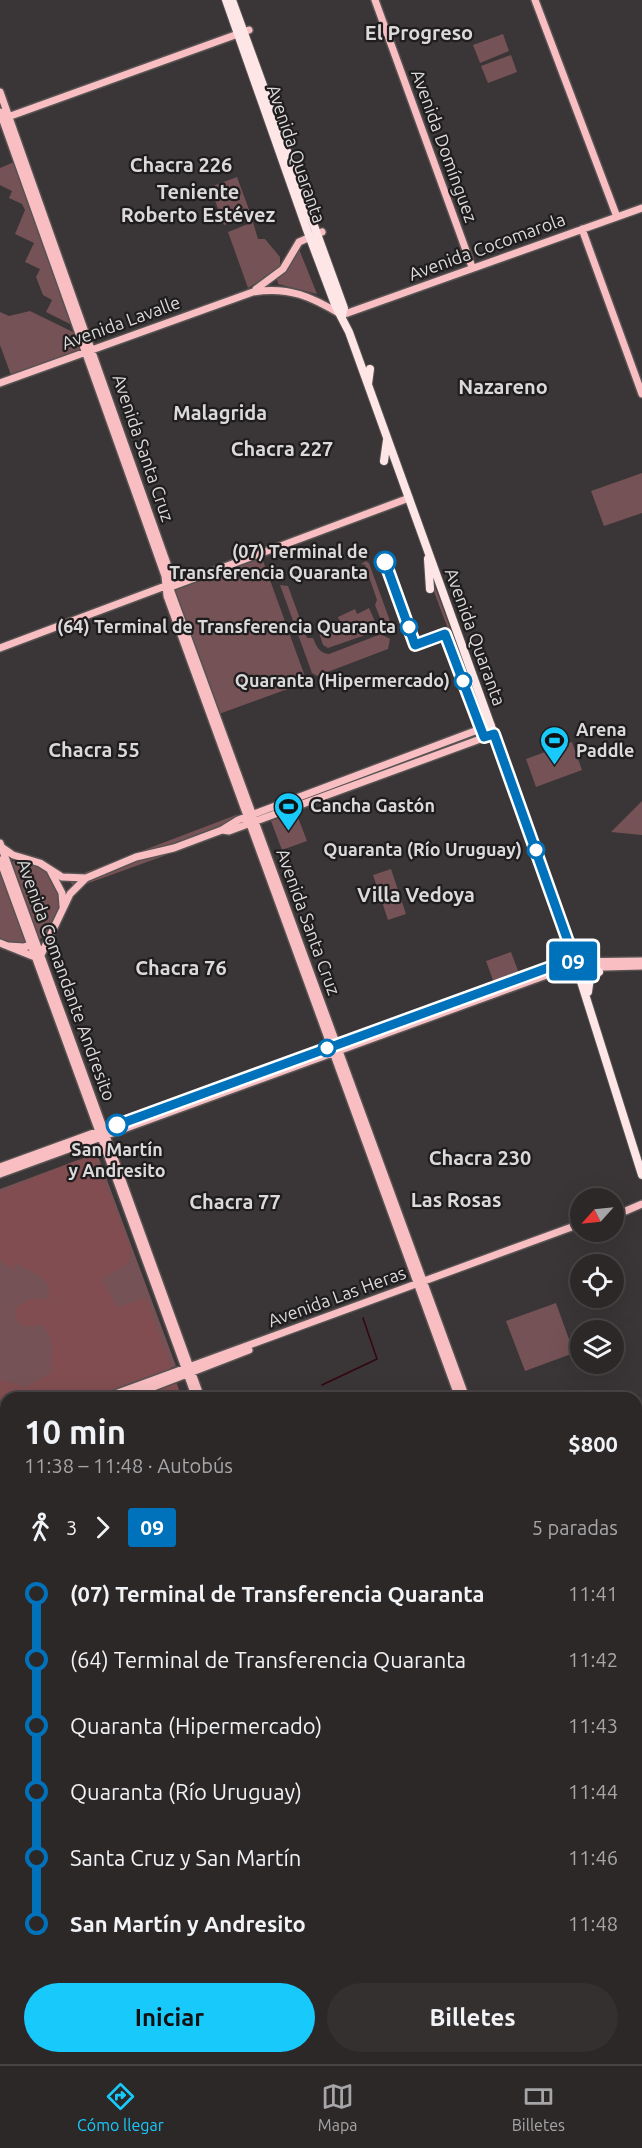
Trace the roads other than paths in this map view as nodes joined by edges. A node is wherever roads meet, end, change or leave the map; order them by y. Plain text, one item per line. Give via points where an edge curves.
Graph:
1 (226, 0) edge
2 (232, 0) edge
3 (375, 0) edge
4 (535, 0) edge
5 (241, 33) junction
6 (0, 92) edge
7 (3, 117) edge
8 (286, 170) junction
9 (284, 184) dead end
10 (642, 208) edge
11 (616, 217) junction
12 (582, 229) junction
13 (316, 234) junction
14 (472, 267) junction
15 (253, 292) junction
16 (342, 315) junction
17 (89, 351) junction
18 (370, 369) dead end
19 (0, 383) edge
20 (368, 385) junction
21 (642, 394) edge
22 (387, 438) junction
23 (384, 460) dead end
24 (413, 496) junction
25 (427, 549) junction
26 (168, 587) junction
27 (430, 590) dead end
28 (0, 648) edge
29 (493, 729) junction
30 (251, 819) junction
31 (0, 845) edge
32 (19, 858) junction
33 (2, 861) edge
34 (51, 872) junction
35 (86, 879) junction
36 (63, 909) junction
37 (53, 931) junction
38 (4, 945) edge
39 (34, 945) junction
40 (38, 956) junction
41 (642, 961) edge
42 (576, 964) junction
43 (642, 966) edge
44 (599, 972) dead end
45 (588, 1000) junction
46 (334, 1049) junction
47 (103, 1133) junction
48 (0, 1167) edge
49 (0, 1174) edge
50 (642, 1175) edge
51 (642, 1203) edge
52 (624, 1210) edge
53 (570, 1228) edge
54 (570, 1233) edge
55 (421, 1285) junction
56 (189, 1371) junction
57 (123, 1392) edge
58 (139, 1392) edge
59 (194, 1392) edge
60 (198, 1392) edge
61 (457, 1392) edge
62 (464, 1392) edge

1 - 5 highway, Avenida Quaranta
2 - 5 highway, Avenida Quaranta
3 - 14 main road, Avenida Domínguez
4 - 11 main road
5 - 7 main road
5 - 8 highway, Avenida Quaranta
5 - 13 highway, Avenida Quaranta
6 - 7 main road, Avenida Santa Cruz
7 - 17 main road, Avenida Santa Cruz
8 - 9 highway
8 - 13 highway, Avenida Quaranta
10 - 11 main road, Avenida Cocomarola
11 - 12 main road, Avenida Cocomarola
12 - 14 main road, Avenida Cocomarola
12 - 21 main road
13 - 15 main road, Avenida Lavalle via 299,242 283,269
13 - 16 highway, Avenida Quaranta via 336,308
14 - 16 main road, Avenida Cocomarola
15 - 16 main road, Avenida Lavalle via 296,291
15 - 17 main road, Avenida Lavalle
16 - 20 highway, Avenida Quaranta
17 - 19 main road, Avenida Lavalle
17 - 26 main road, Avenida Santa Cruz
18 - 20 highway
20 - 22 highway, Avenida Quaranta
22 - 23 highway
22 - 24 highway, Avenida Quaranta
24 - 25 highway, Avenida Quaranta
24 - 26 main road
25 - 27 highway
25 - 29 highway, Avenida Quaranta
26 - 28 main road
26 - 30 main road, Avenida Santa Cruz
29 - 30 main road
29 - 42 highway, Avenida Quaranta
30 - 35 main road via 229,831 136,857
30 - 46 main road, Avenida Santa Cruz
31 - 32 main road
31 - 33 main road, Avenida Comandante Andresito
32 - 33 main road
32 - 34 main road via 33,860
33 - 39 main road, Avenida Comandante Andresito
34 - 35 main road via 68,879
34 - 36 main road via 62,893
35 - 36 main road via 75,888
36 - 37 main road
37 - 39 main road
37 - 40 main road
38 - 39 main road
38 - 40 main road
39 - 40 main road, Avenida Comandante Andresito
40 - 47 main road, Avenida Comandante Andresito
41 - 42 main road
42 - 43 main road
42 - 45 highway, Avenida Quaranta
42 - 46 main road via 564,962
44 - 45 highway via 590,978
45 - 50 highway, Avenida Quaranta
46 - 47 main road
46 - 55 main road, Avenida Santa Cruz
47 - 48 main road
47 - 49 main road
47 - 56 main road, Avenida Comandante Andresito
51 - 52 main road
53 - 55 main road, Avenida Las Heras
54 - 55 main road, Avenida Las Heras
55 - 56 main road, Avenida Las Heras
55 - 61 main road, Avenida Santa Cruz
55 - 62 main road, Avenida Santa Cruz
56 - 57 main road, Avenida Las Heras
56 - 58 main road, Avenida Las Heras
56 - 59 main road, Avenida Comandante Andresito
56 - 60 main road, Avenida Comandante Andresito

